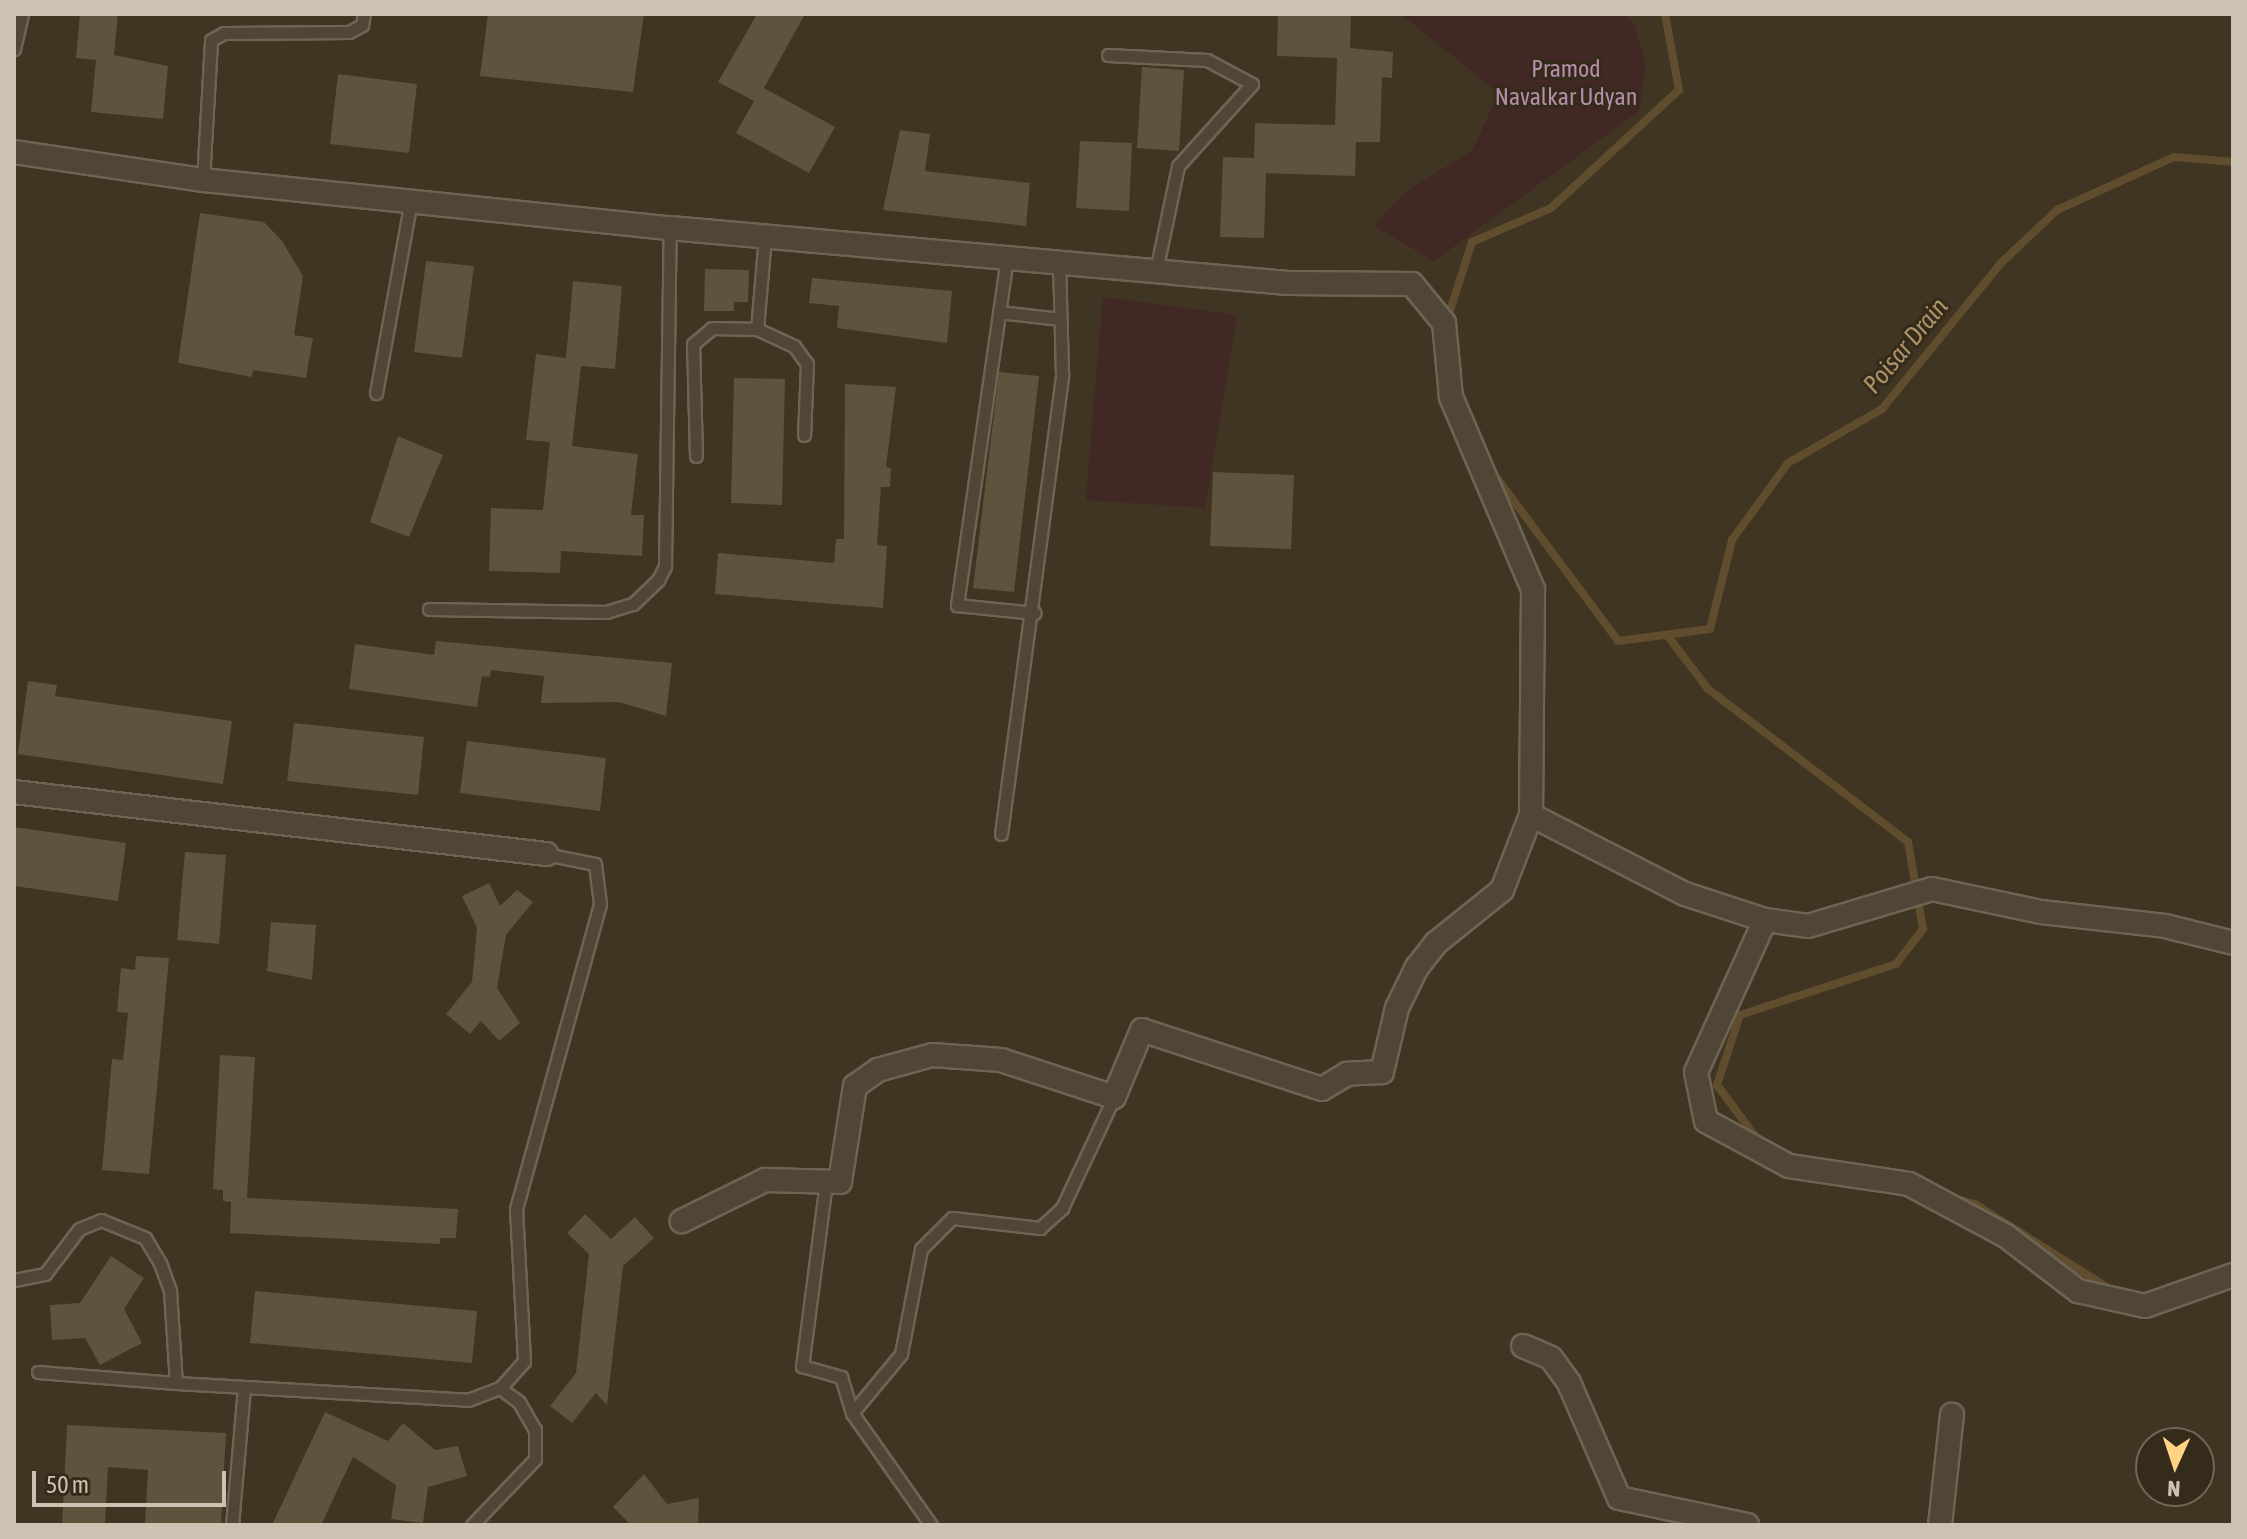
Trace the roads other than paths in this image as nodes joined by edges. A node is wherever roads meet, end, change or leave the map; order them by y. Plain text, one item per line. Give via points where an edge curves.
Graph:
1 (22, 14) edge
2 (364, 14) edge
3 (14, 49) edge
4 (1108, 55) dead end
5 (14, 152) edge
6 (203, 180) junction
7 (411, 201) junction
8 (670, 228) junction
9 (765, 236) junction
10 (1007, 258) junction
11 (1059, 262) junction
12 (1156, 271) junction
13 (999, 312) junction
14 (1061, 319) junction
15 (757, 329) junction
16 (376, 393) dead end
17 (804, 435) dead end
18 (696, 456) dead end
19 (429, 609) dead end
20 (1035, 613) junction
21 (14, 792) edge
22 (1531, 815) junction
23 (1001, 834) dead end
24 (546, 854) joint
25 (1765, 920) junction
26 (2233, 943) edge
27 (1114, 1097) junction
28 (826, 1182) junction
29 (682, 1221) dead end
30 (2233, 1275) edge
31 (14, 1280) edge
32 (1523, 1346) dead end
33 (38, 1372) dead end
34 (176, 1383) junction
35 (500, 1388) junction
36 (244, 1389) junction
37 (852, 1413) junction
38 (1952, 1415) dead end
39 (232, 1525) edge
40 (472, 1525) edge
41 (931, 1525) edge
42 (1747, 1525) edge
43 (1940, 1525) edge

1 - 3 lane
2 - 6 lane via 362,25 349,32 224,33 211,40
4 - 12 lane via 1207,60 1252,84 1178,166
5 - 6 street
6 - 7 street
7 - 8 street
7 - 16 lane
8 - 9 street
8 - 19 lane via 665,566 658,580 633,604 606,612
9 - 10 street
9 - 15 lane
10 - 11 street
10 - 13 lane
11 - 12 street
11 - 14 lane
12 - 22 street via 1288,283 1412,284 1444,323 1451,397 1533,589
13 - 14 lane
13 - 20 lane via 957,605
14 - 20 lane via 1062,374
15 - 17 lane via 794,346 807,364
15 - 18 lane via 712,328 693,344
20 - 23 lane
21 - 24 street
22 - 25 street via 1685,894
22 - 27 street via 1502,890 1436,943 1417,967 1397,1008 1382,1072 1347,1074 1322,1089 1142,1030
24 - 35 lane via 595,864 600,904 516,1209 524,1361
25 - 26 street via 1808,926 1932,889 2041,912 2165,926
25 - 30 street via 1696,1072 1706,1121 1789,1166 1909,1184 2006,1236 2078,1291 2145,1306
27 - 28 street via 964,1053 878,1070 855,1086 840,1182
27 - 37 lane via 1062,1208 1040,1228 952,1218 921,1249 901,1354
28 - 29 street via 765,1180
28 - 37 lane via 802,1366 841,1377
31 - 34 lane via 45,1274 79,1229 101,1220 145,1238 170,1291
32 - 42 street via 1551,1358 1569,1383 1619,1498
33 - 34 lane
34 - 36 lane
35 - 36 lane via 468,1400
35 - 40 lane via 519,1402 535,1430 535,1459
36 - 39 lane
37 - 41 lane
38 - 43 street

